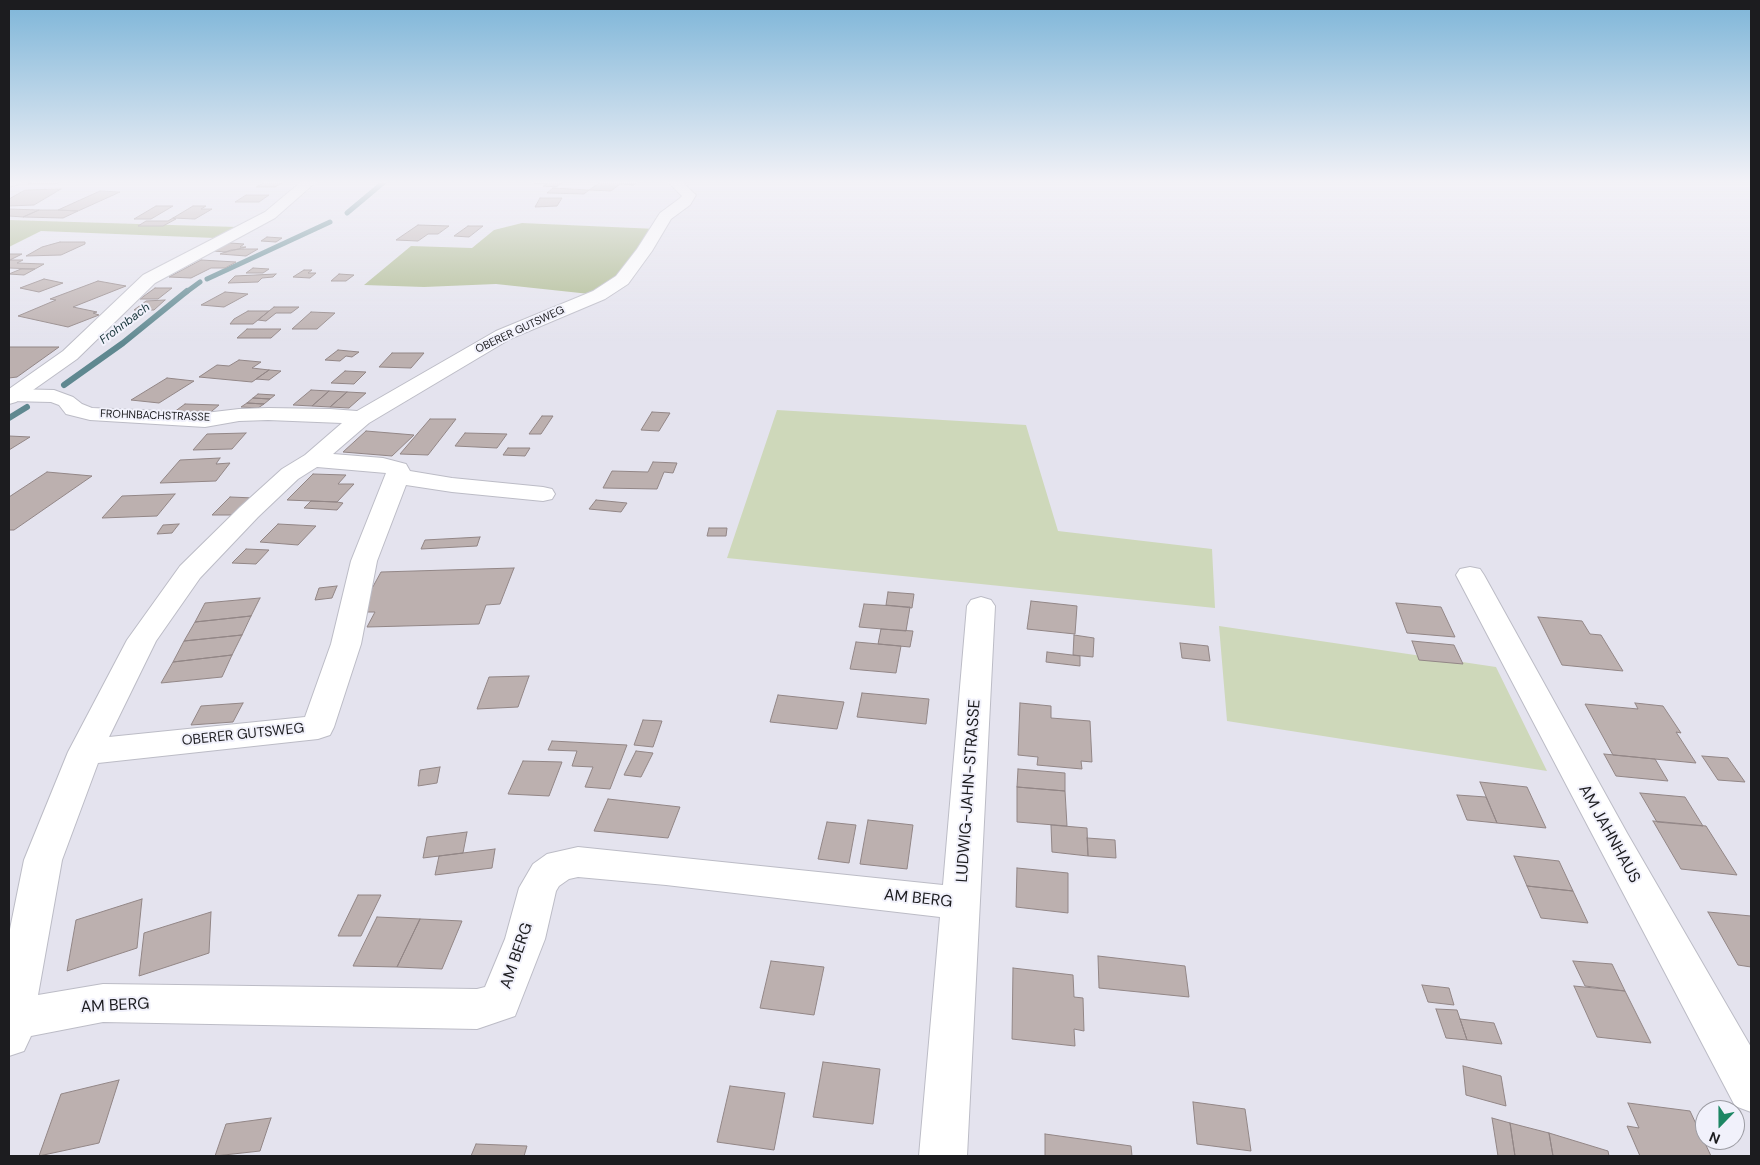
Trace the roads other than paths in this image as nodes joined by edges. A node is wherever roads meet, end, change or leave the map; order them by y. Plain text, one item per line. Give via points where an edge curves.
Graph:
1 (232, 235) edge
2 (653, 235) edge
3 (10, 396) edge
4 (361, 418) junction
5 (313, 460) junction
6 (397, 476) junction
7 (543, 494) dead end
8 (1470, 575) dead end
9 (981, 606) dead end
10 (85, 752) junction
11 (961, 903) junction
12 (11, 1027) edge
13 (1751, 1090) edge
14 (943, 1156) edge

1 - 3 street, FROHNBACHSTRASSE via 150,279 70,355
2 - 4 street, OBERER GUTSWEG via 622,280 600,295 503,335
3 - 4 street, FROHNBACHSTRASSE via 54,396 74,409 90,414 206,420 268,414
4 - 5 street, OBERER GUTSWEG
5 - 6 street via 383,464 398,468
5 - 10 street, OBERER GUTSWEG via 290,474 190,572 142,640
6 - 7 street
6 - 10 street, OBERER GUTSWEG via 364,561 346,644 318,727
8 - 13 street, AM JAHNHAUS
9 - 11 street, LUDWIG-JAHN-STRASSE
10 - 12 street, OBERER GUTSWEG via 43,860
11 - 12 street, AM BERG via 666,870 578,862 560,864 546,874 538,888 525,939 500,1002 477,1009 103,1003
11 - 14 street, LUDWIG-JAHN-STRASSE

